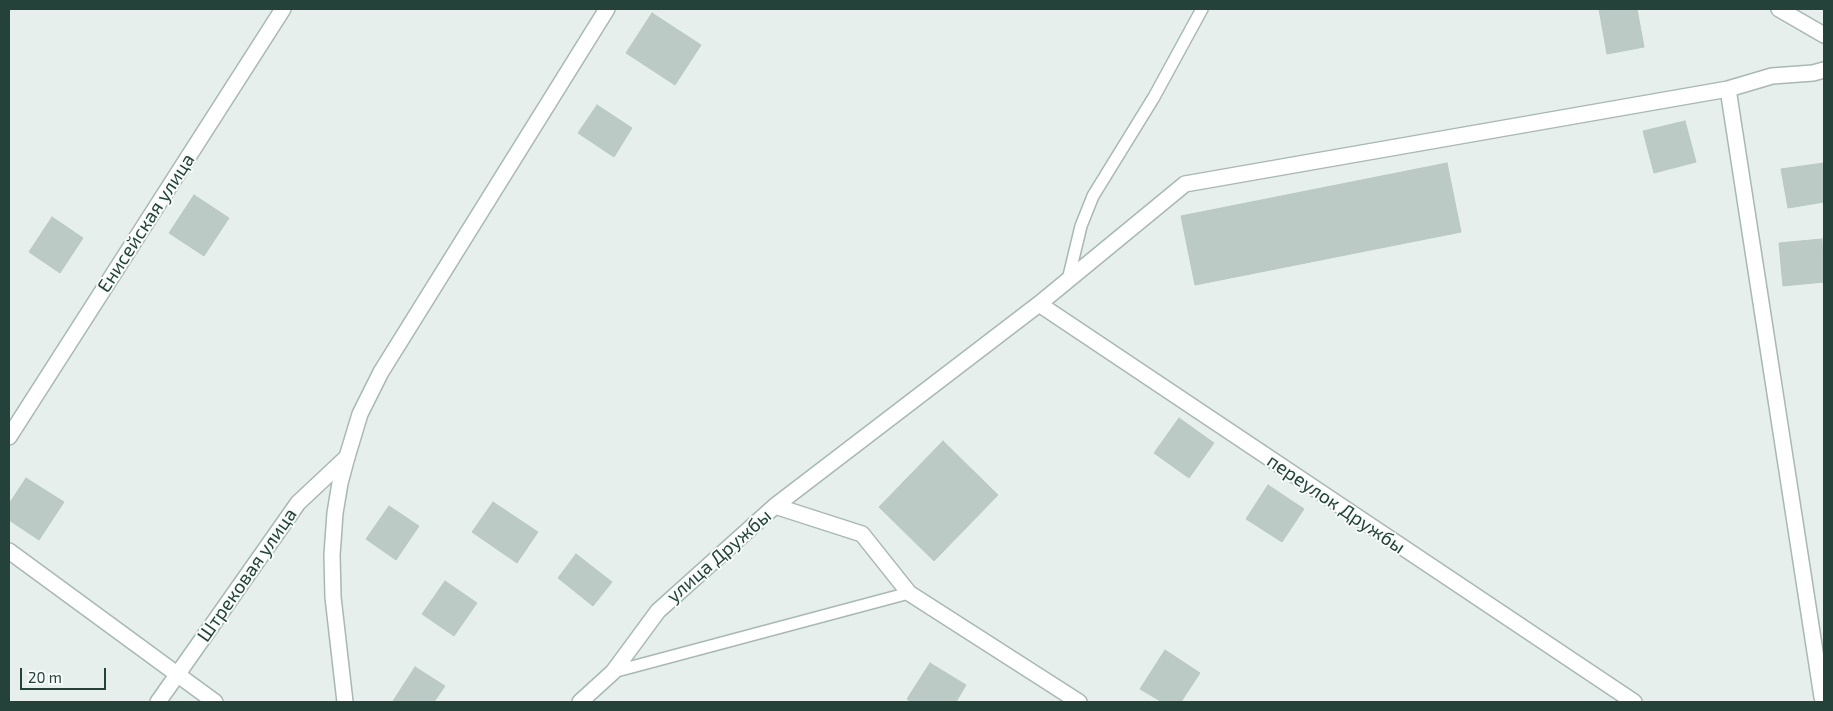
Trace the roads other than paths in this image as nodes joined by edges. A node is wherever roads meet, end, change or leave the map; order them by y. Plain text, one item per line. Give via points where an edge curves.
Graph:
1 (283, 9) edge
2 (607, 9) edge
3 (1202, 9) edge
4 (1779, 9) edge
5 (1824, 35) edge
6 (1824, 70) edge
7 (1728, 89) junction
8 (1068, 280) junction
9 (1038, 304) junction
10 (9, 437) edge
11 (346, 457) junction
12 (775, 506) junction
13 (9, 551) edge
14 (909, 593) junction
15 (613, 672) junction
16 (178, 676) junction
17 (158, 702) edge
18 (215, 702) edge
19 (345, 702) edge
20 (580, 702) edge
21 (1079, 702) edge
22 (1634, 702) edge
23 (1824, 702) edge

1 - 10 street, Енисейская улица
2 - 11 street via 381,372 360,414
3 - 8 lane via 1154,97 1093,196 1081,226
4 - 5 street
6 - 7 street via 1772,76
7 - 8 street via 1185,184
7 - 23 street
8 - 9 street
9 - 12 street
9 - 22 street, переулок Дружбы
11 - 16 street, Штрековая улица via 298,502
11 - 19 street via 335,513 332,555 333,597
12 - 14 street, улица Дружбы via 862,534
12 - 15 street, улица Дружбы via 658,610
13 - 16 street
14 - 15 lane
14 - 21 street, улица Дружбы
15 - 20 street, улица Дружбы
16 - 17 street, Штрековая улица
16 - 18 street

